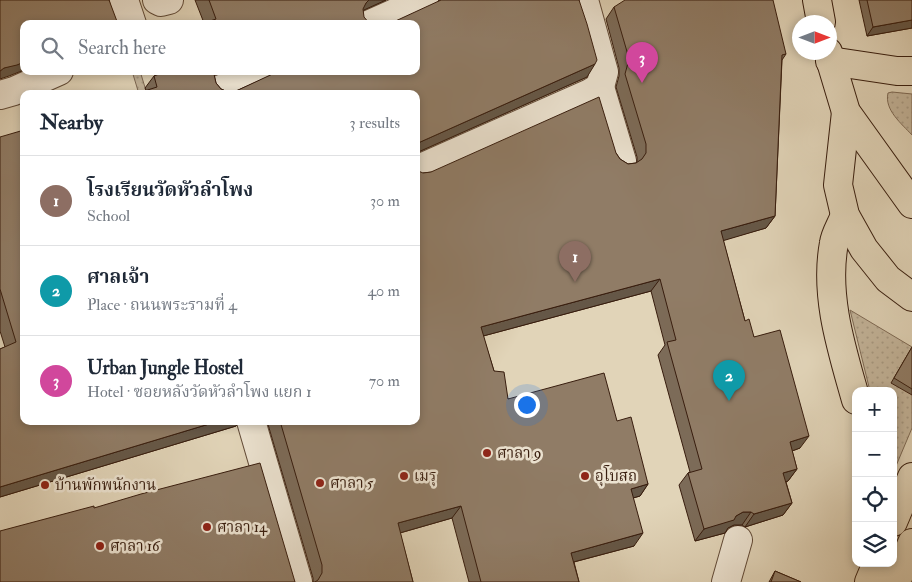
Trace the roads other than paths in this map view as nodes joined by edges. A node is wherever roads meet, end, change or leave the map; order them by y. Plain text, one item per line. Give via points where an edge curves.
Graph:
1 (124, 0) edge
2 (157, 0) edge
3 (169, 0) edge
4 (424, 0) edge
5 (584, 0) edge
6 (817, 0) edge
7 (820, 15) edge
8 (131, 20) edge
9 (379, 20) edge
10 (837, 59) edge
11 (830, 60) edge
12 (912, 71) edge
13 (50, 75) edge
14 (250, 75) edge
15 (220, 85) edge
16 (600, 87) junction
17 (0, 95) edge
18 (846, 112) junction
19 (622, 161) edge
20 (420, 168) edge
21 (912, 204) edge
22 (845, 215) junction
23 (912, 297) edge
24 (852, 387) edge
25 (252, 425) edge
26 (912, 477) edge
27 (897, 513) edge
28 (738, 540) dead end
29 (912, 543) edge
30 (875, 567) edge
31 (298, 582) edge
32 (726, 582) edge
33 (869, 582) edge
34 (896, 582) edge

1 - 8 street
2 - 3 street
4 - 9 street
5 - 16 street via 604,72
6 - 7 main road
10 - 12 main road
11 - 18 main road
13 - 17 street
14 - 15 street
16 - 19 street
16 - 20 street
18 - 21 main road
18 - 22 main road via 838,185
22 - 23 main road via 864,249 888,279
22 - 24 main road via 834,241 831,270 839,338
25 - 31 street
26 - 27 main road
28 - 32 street
29 - 34 main road
30 - 33 main road

